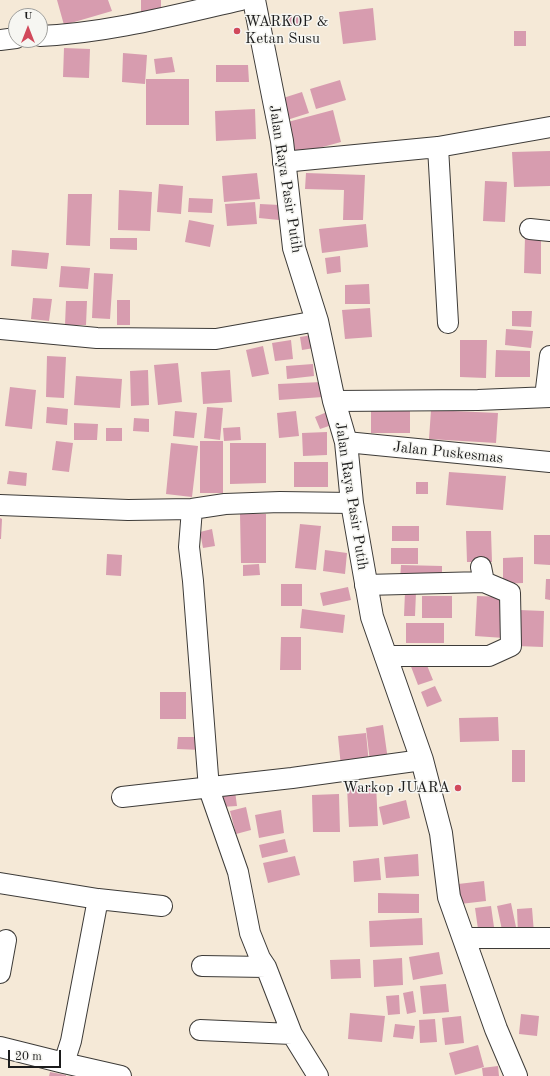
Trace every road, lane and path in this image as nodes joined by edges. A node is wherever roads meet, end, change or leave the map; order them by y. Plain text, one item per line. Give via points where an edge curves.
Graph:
1 (241, 0) edge
2 (254, 0) edge
3 (48, 36) edge
4 (550, 127) edge
5 (438, 147) junction
6 (283, 162) junction
7 (530, 228) dead end
8 (550, 231) edge
9 (317, 321) junction
10 (448, 323) dead end
11 (0, 329) edge
12 (550, 356) edge
13 (547, 398) edge
14 (334, 401) junction
15 (346, 442) junction
16 (550, 462) edge
17 (352, 503) junction
18 (0, 505) edge
19 (192, 509) junction
20 (366, 585) junction
21 (385, 656) junction
22 (422, 760) junction
23 (209, 789) junction
24 (122, 797) dead end
25 (0, 883) edge
26 (98, 899) junction
27 (162, 906) dead end
28 (464, 938) junction
29 (550, 938) edge
30 (6, 940) dead end
31 (202, 966) dead end
32 (266, 966) junction
33 (0, 973) edge
34 (200, 1030) dead end
35 (292, 1034) junction
36 (0, 1047) edge
37 (64, 1063) junction
38 (121, 1076) edge
39 (318, 1076) edge
40 (516, 1076) edge

1 - 3 street via 145,22
2 - 6 street, Jalan Raya Pasir Putih via 282,141
4 - 5 street
5 - 6 street
5 - 10 street
6 - 9 street, Jalan Raya Pasir Putih via 294,248
7 - 8 street
9 - 11 street via 216,339 97,338
9 - 14 street, Jalan Raya Pasir Putih
12 - 13 street
13 - 14 street
14 - 15 street, Jalan Raya Pasir Putih
15 - 16 street, Jalan Puskesmas
15 - 17 street, Jalan Raya Pasir Putih
17 - 19 street via 225,504
17 - 20 street, Jalan Raya Pasir Putih
18 - 19 street via 128,510
19 - 23 street via 189,547
20 - 21 street, Jalan Raya Pasir Putih via 372,617
20 - 21 street via 482,574 510,594 511,646 490,656
21 - 22 street, Jalan Raya Pasir Putih
22 - 23 street
22 - 28 street, Jalan Raya Pasir Putih via 441,833 449,897
23 - 24 street
23 - 32 street via 238,872 250,933
25 - 26 street
26 - 27 street
26 - 37 street via 71,1041
28 - 29 street
28 - 40 street, Jalan Raya Pasir Putih via 496,1029
30 - 33 street
31 - 32 street
32 - 35 street
34 - 35 street
35 - 39 street
36 - 37 street
37 - 38 street

